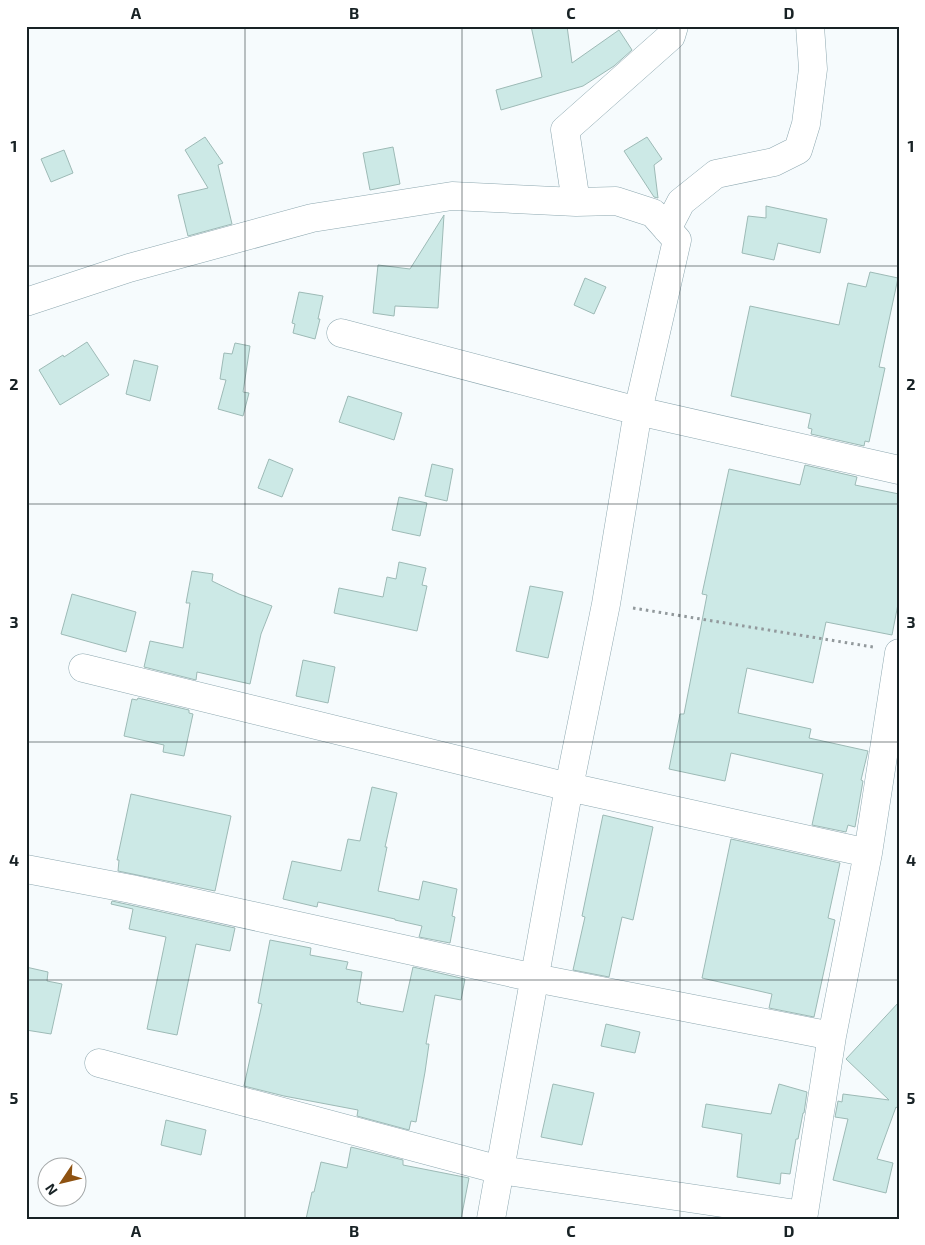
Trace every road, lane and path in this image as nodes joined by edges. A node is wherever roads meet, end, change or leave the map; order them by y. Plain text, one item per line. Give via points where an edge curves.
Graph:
1 (674, 26) edge
2 (810, 26) edge
3 (576, 202) junction
4 (672, 235) junction
5 (26, 302) edge
6 (341, 333) dead end
7 (638, 411) junction
8 (899, 470) edge
9 (606, 604) junction
10 (889, 650) edge
11 (83, 668) dead end
12 (569, 786) junction
13 (868, 853) junction
14 (26, 869) edge
15 (535, 978) junction
16 (832, 1036) junction
17 (99, 1063) dead end
18 (500, 1170) junction
19 (803, 1217) edge
20 (491, 1219) edge

1 - 3 street via 671,36 565,130
2 - 4 street via 813,69 806,124 798,150 774,162 716,174 681,202
3 - 4 street via 616,201 653,213
3 - 5 street via 452,196 312,218 129,268
4 - 7 street
6 - 7 street
7 - 8 street
7 - 9 street
9 - 10 path
9 - 12 street
10 - 13 street
11 - 12 street
12 - 13 street
12 - 15 street
13 - 16 street
14 - 15 street
15 - 16 street
15 - 18 street
16 - 19 street
17 - 18 street
18 - 19 street
18 - 20 street

